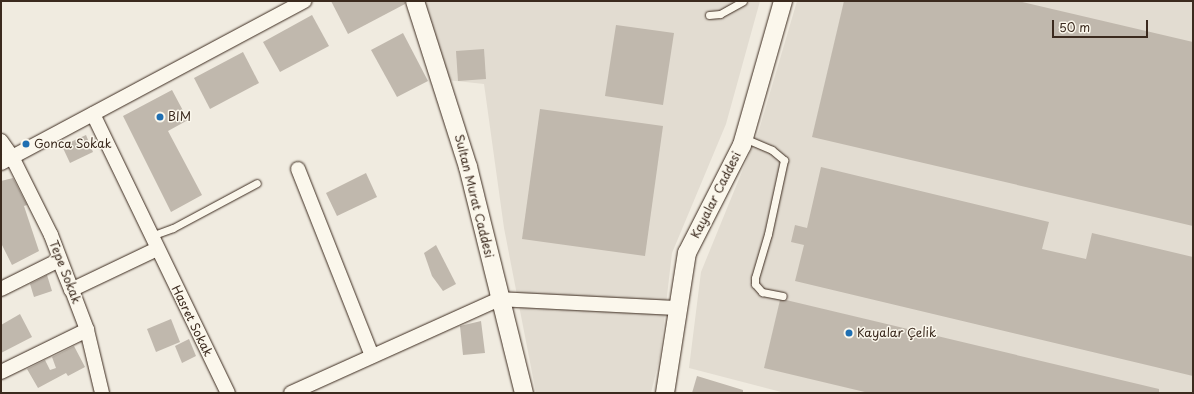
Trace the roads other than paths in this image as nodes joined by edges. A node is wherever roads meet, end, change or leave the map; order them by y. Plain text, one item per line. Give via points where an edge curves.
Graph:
1 (305, 1) edge
2 (415, 1) edge
3 (743, 1) edge
4 (783, 1) edge
5 (709, 15) dead end
6 (93, 114) junction
7 (744, 138) junction
8 (1, 141) edge
9 (6, 160) edge
10 (298, 169) dead end
11 (257, 183) dead end
12 (154, 242) junction
13 (59, 260) junction
14 (1, 289) edge
15 (783, 296) dead end
16 (499, 299) junction
17 (679, 308) junction
18 (87, 330) junction
19 (372, 356) junction
20 (1, 372) edge
21 (102, 393) edge
22 (228, 393) edge
23 (291, 393) edge
24 (524, 393) edge
25 (665, 393) edge

1 - 6 street
2 - 16 street, Sultan Murat Caddesi via 468,167
3 - 5 lane via 720,14
4 - 7 street, Kayalar Caddesi
6 - 9 street
6 - 12 street, Hasret Sokak
7 - 15 lane via 772,150 784,160 768,234 755,278 755,284 762,292
7 - 17 street, Kayalar Caddesi via 686,253
8 - 9 street, Tepe Sokak
9 - 13 street, Tepe Sokak via 51,235
10 - 19 street
11 - 12 lane via 173,228
12 - 13 street via 71,290
12 - 22 street, Hasret Sokak
13 - 14 street
13 - 18 street, Tepe Sokak
16 - 17 street
16 - 19 street
16 - 24 street, Sultan Murat Caddesi
17 - 25 street, Kayalar Caddesi
18 - 20 street
18 - 21 street, Tepe Sokak
19 - 23 street

